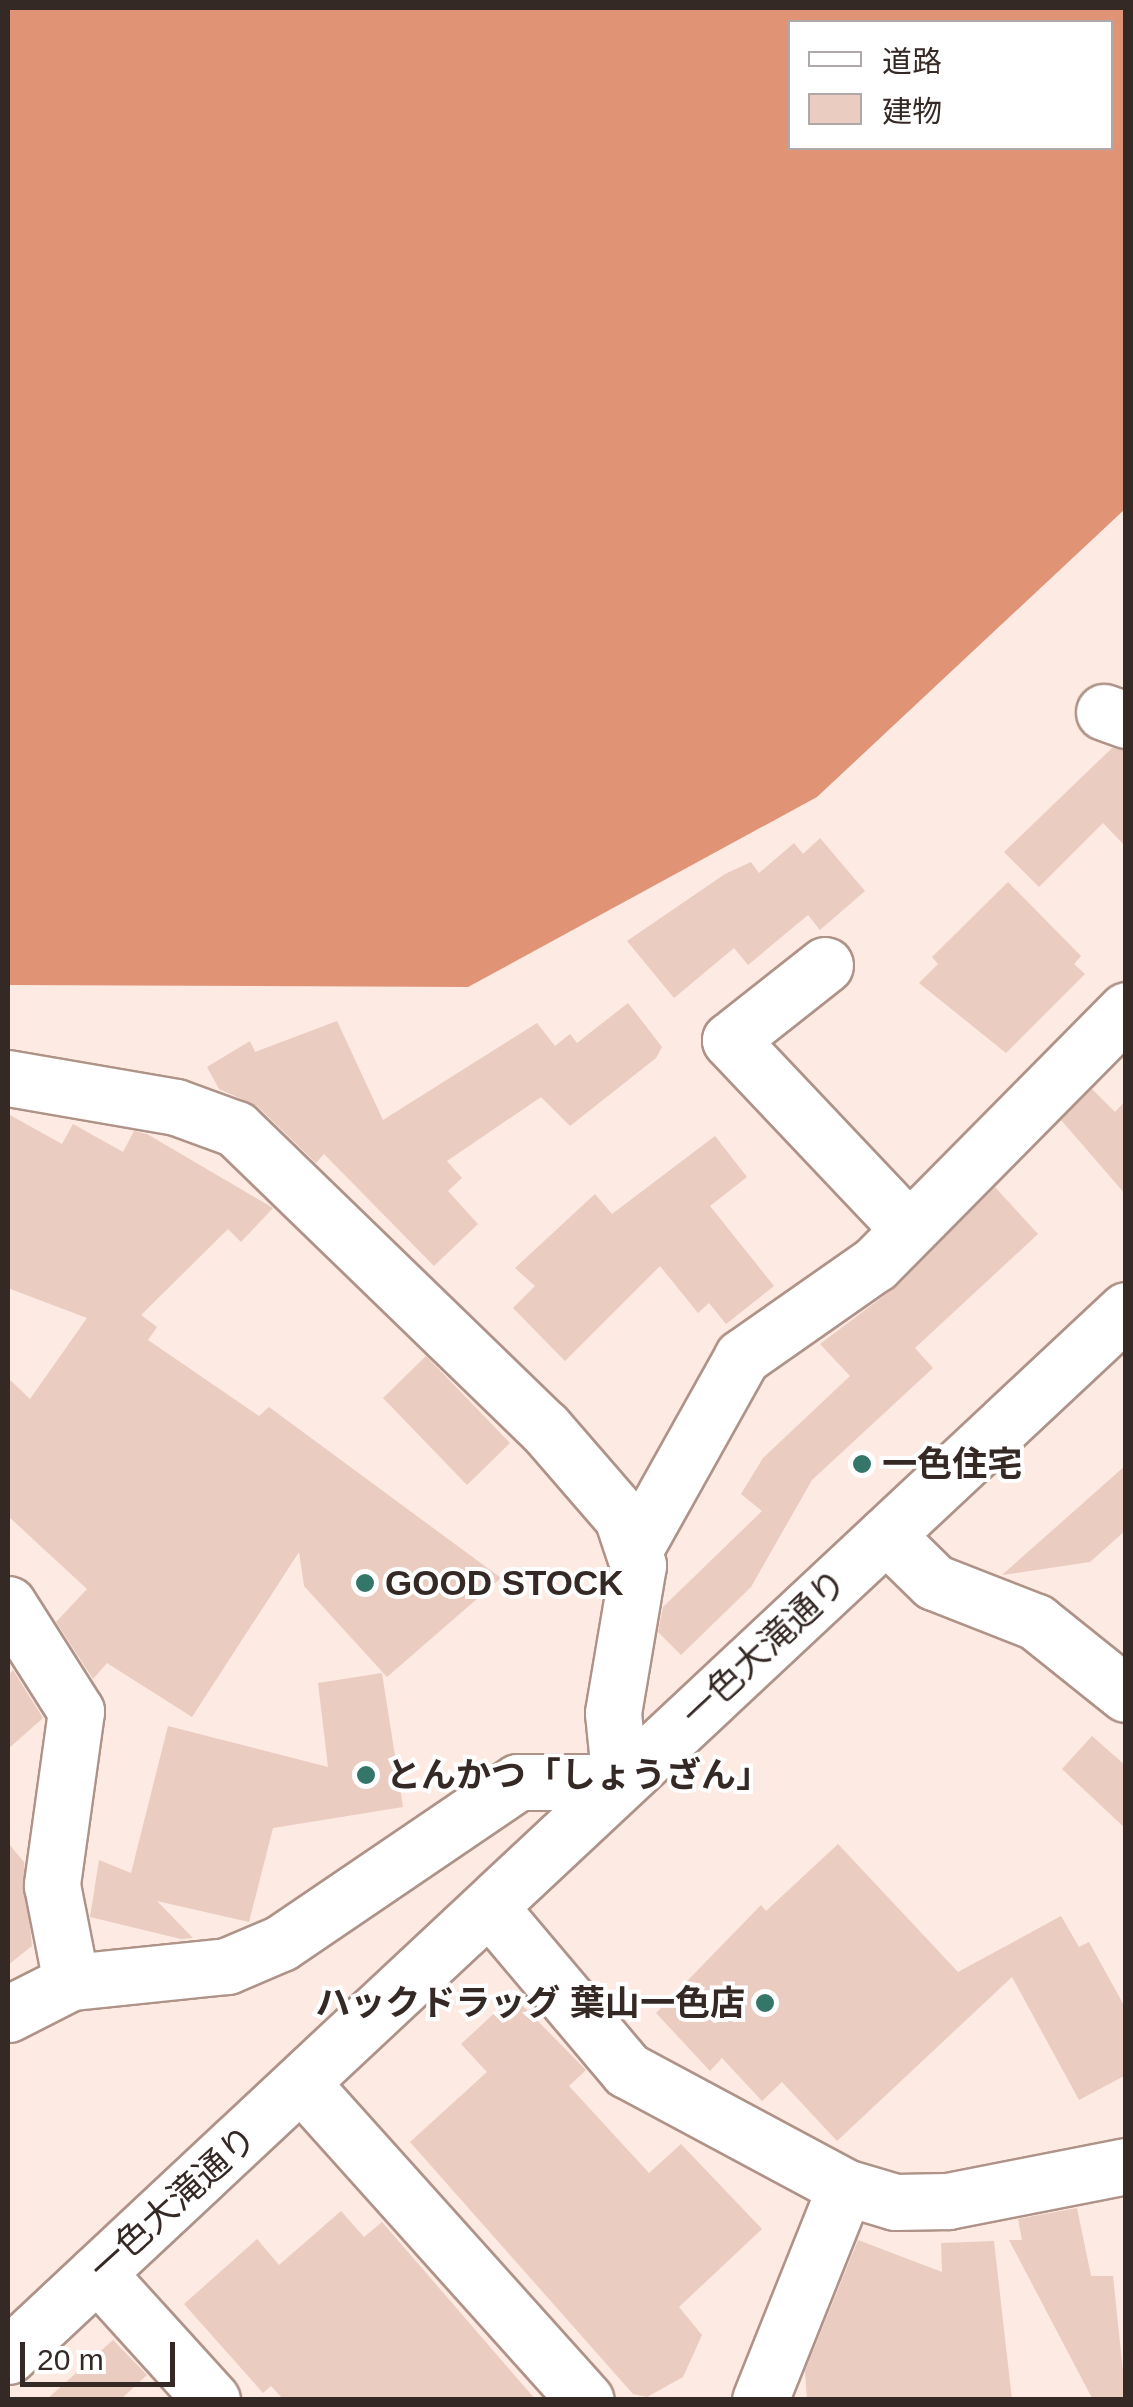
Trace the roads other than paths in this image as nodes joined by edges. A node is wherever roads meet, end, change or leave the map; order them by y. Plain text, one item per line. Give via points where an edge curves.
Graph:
1 (825, 966) dead end
2 (1126, 1010) edge
3 (8, 1078) edge
4 (909, 1229) junction
5 (1126, 1310) edge
6 (886, 1535) junction
7 (637, 1545) junction
8 (11, 1617) edge
9 (1126, 1694) edge
10 (620, 1782) junction
11 (491, 1908) junction
12 (72, 1982) junction
13 (8, 2014) edge
14 (303, 2085) junction
15 (1126, 2166) edge
16 (845, 2187) junction
17 (97, 2273) junction
18 (8, 2356) edge
19 (212, 2400) edge
20 (586, 2400) edge
21 (760, 2400) edge

1 - 4 street via 730,1040
2 - 4 street
3 - 7 street via 176,1107 236,1129 544,1427
4 - 7 street via 742,1356
5 - 6 street, 一色大滝通り
6 - 9 street via 934,1582 1036,1622
6 - 10 street, 一色大滝通り
7 - 10 street via 613,1713
8 - 12 street via 76,1711 52,1886
10 - 11 street, 一色大滝通り
10 - 12 street via 518,1782 281,1943 228,1966
11 - 14 street, 一色大滝通り
11 - 16 street via 628,2070
12 - 13 street
14 - 17 street, 一色大滝通り
14 - 20 street
15 - 16 street via 948,2201 895,2202
16 - 21 street
17 - 18 street, 一色大滝通り
17 - 19 street

